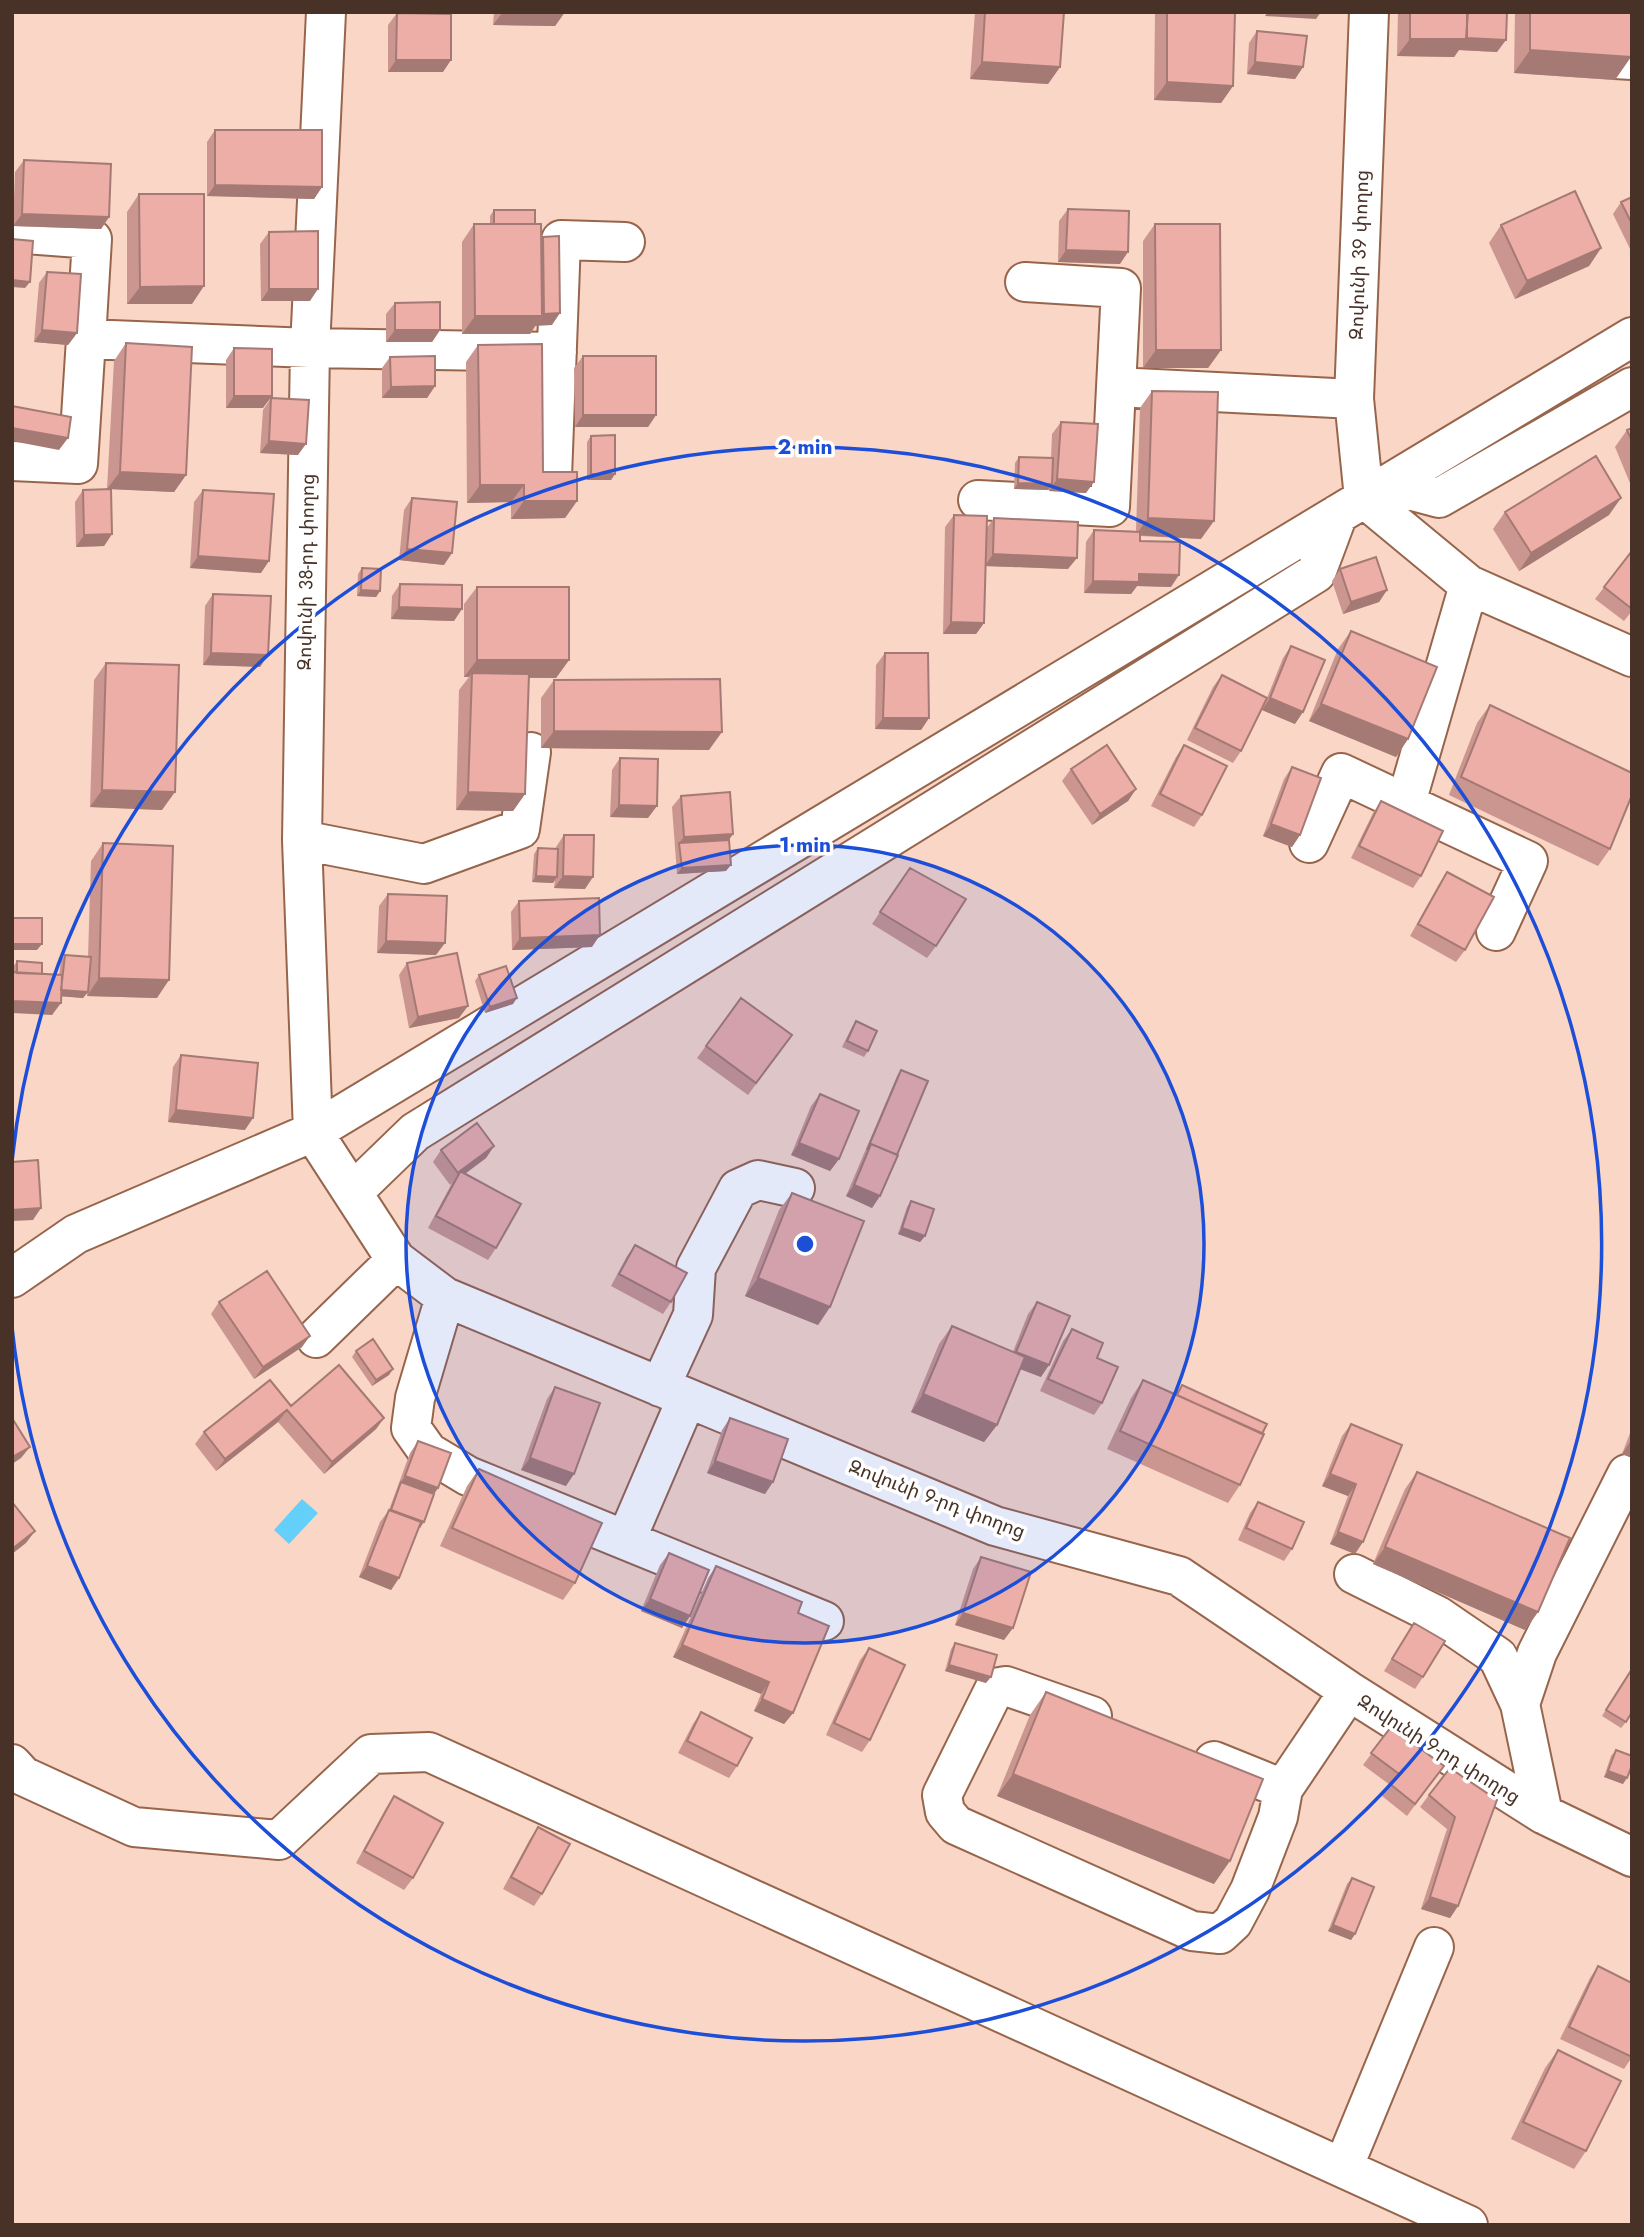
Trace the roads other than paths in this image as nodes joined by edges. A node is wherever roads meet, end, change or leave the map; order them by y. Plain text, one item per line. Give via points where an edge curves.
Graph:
1 (326, 12) edge
2 (1369, 12) edge
3 (1616, 12) edge
4 (1632, 60) edge
5 (12, 233) edge
6 (625, 242) dead end
7 (1025, 282) dead end
8 (1632, 337) edge
9 (86, 339) junction
10 (310, 348) junction
11 (557, 352) junction
12 (1116, 387) junction
13 (1632, 387) edge
14 (1353, 399) junction
15 (12, 461) edge
16 (552, 477) edge
17 (1363, 499) junction
18 (978, 500) dead end
19 (1469, 586) junction
20 (1632, 657) edge
21 (531, 752) dead end
22 (1406, 803) junction
23 (302, 840) junction
24 (1309, 843) dead end
25 (1496, 932) dead end
26 (313, 1132) junction
27 (795, 1188) dead end
28 (352, 1192) junction
29 (397, 1260) junction
30 (12, 1278) edge
31 (445, 1297) junction
32 (316, 1338) dead end
33 (674, 1392) junction
34 (1627, 1474) dead end
35 (626, 1540) junction
36 (1354, 1574) dead end
37 (824, 1621) edge
38 (1349, 1691) junction
39 (1520, 1704) junction
40 (1127, 1729) edge
41 (1178, 1748) edge
42 (12, 1764) edge
43 (1283, 1789) junction
44 (1543, 1814) junction
45 (1632, 1857) edge
46 (1434, 1947) dead end
47 (1343, 2168) junction
48 (1420, 2214) edge
49 (1468, 2225) edge

1 - 10 street, Զովունի 38-րդ փողոց
2 - 14 street, Զովունի 39 փողոց
3 - 4 street via 1615,59
5 - 9 street via 92,239
6 - 11 street via 561,240
7 - 12 street via 1121,288
8 - 17 street
9 - 10 street
9 - 15 street via 78,464
10 - 11 street
10 - 23 street, Զովունի 38-րդ փողոց
11 - 16 street
12 - 14 street
12 - 18 street via 1110,507
13 - 17 street via 1439,498
14 - 17 street, Զովունի 39 փողոց
17 - 19 street
17 - 26 street
17 - 28 street via 1316,573 415,1132
19 - 20 street
19 - 22 street
21 - 23 street via 520,829 424,864
22 - 24 street via 1341,773
22 - 25 street via 1528,861
23 - 26 street, Զովունի 38-րդ փողոց
26 - 28 street, Զովունի 9-րդ փողոց
26 - 30 street via 76,1234
27 - 33 street via 758,1180 738,1189 696,1268 693,1315
28 - 29 street, Զովունի 9-րդ փողոց
29 - 31 street, Զովունի 9-րդ փողոց
29 - 32 street
31 - 33 street, Զովունի 9-րդ փողոց
31 - 35 street via 415,1398 411,1429 428,1452 468,1476
33 - 35 street
33 - 38 street, Զովունի 9-րդ փողոց via 995,1526 1179,1576
34 - 39 street via 1537,1653
35 - 37 street
36 - 39 street via 1438,1616 1498,1657
38 - 43 street
38 - 44 street, Զովունի 9-րդ փողոց
39 - 44 street
40 - 43 street via 1006,1686 995,1688 942,1795 945,1812 956,1825 1192,1931 1220,1934 1233,1922 1250,1890 1278,1817
41 - 43 street
42 - 47 street via 23,1776 134,1827 279,1840 371,1754 429,1752
44 - 45 street, Զովունի 9-րդ փողոց
46 - 47 street
47 - 48 street
48 - 49 street

